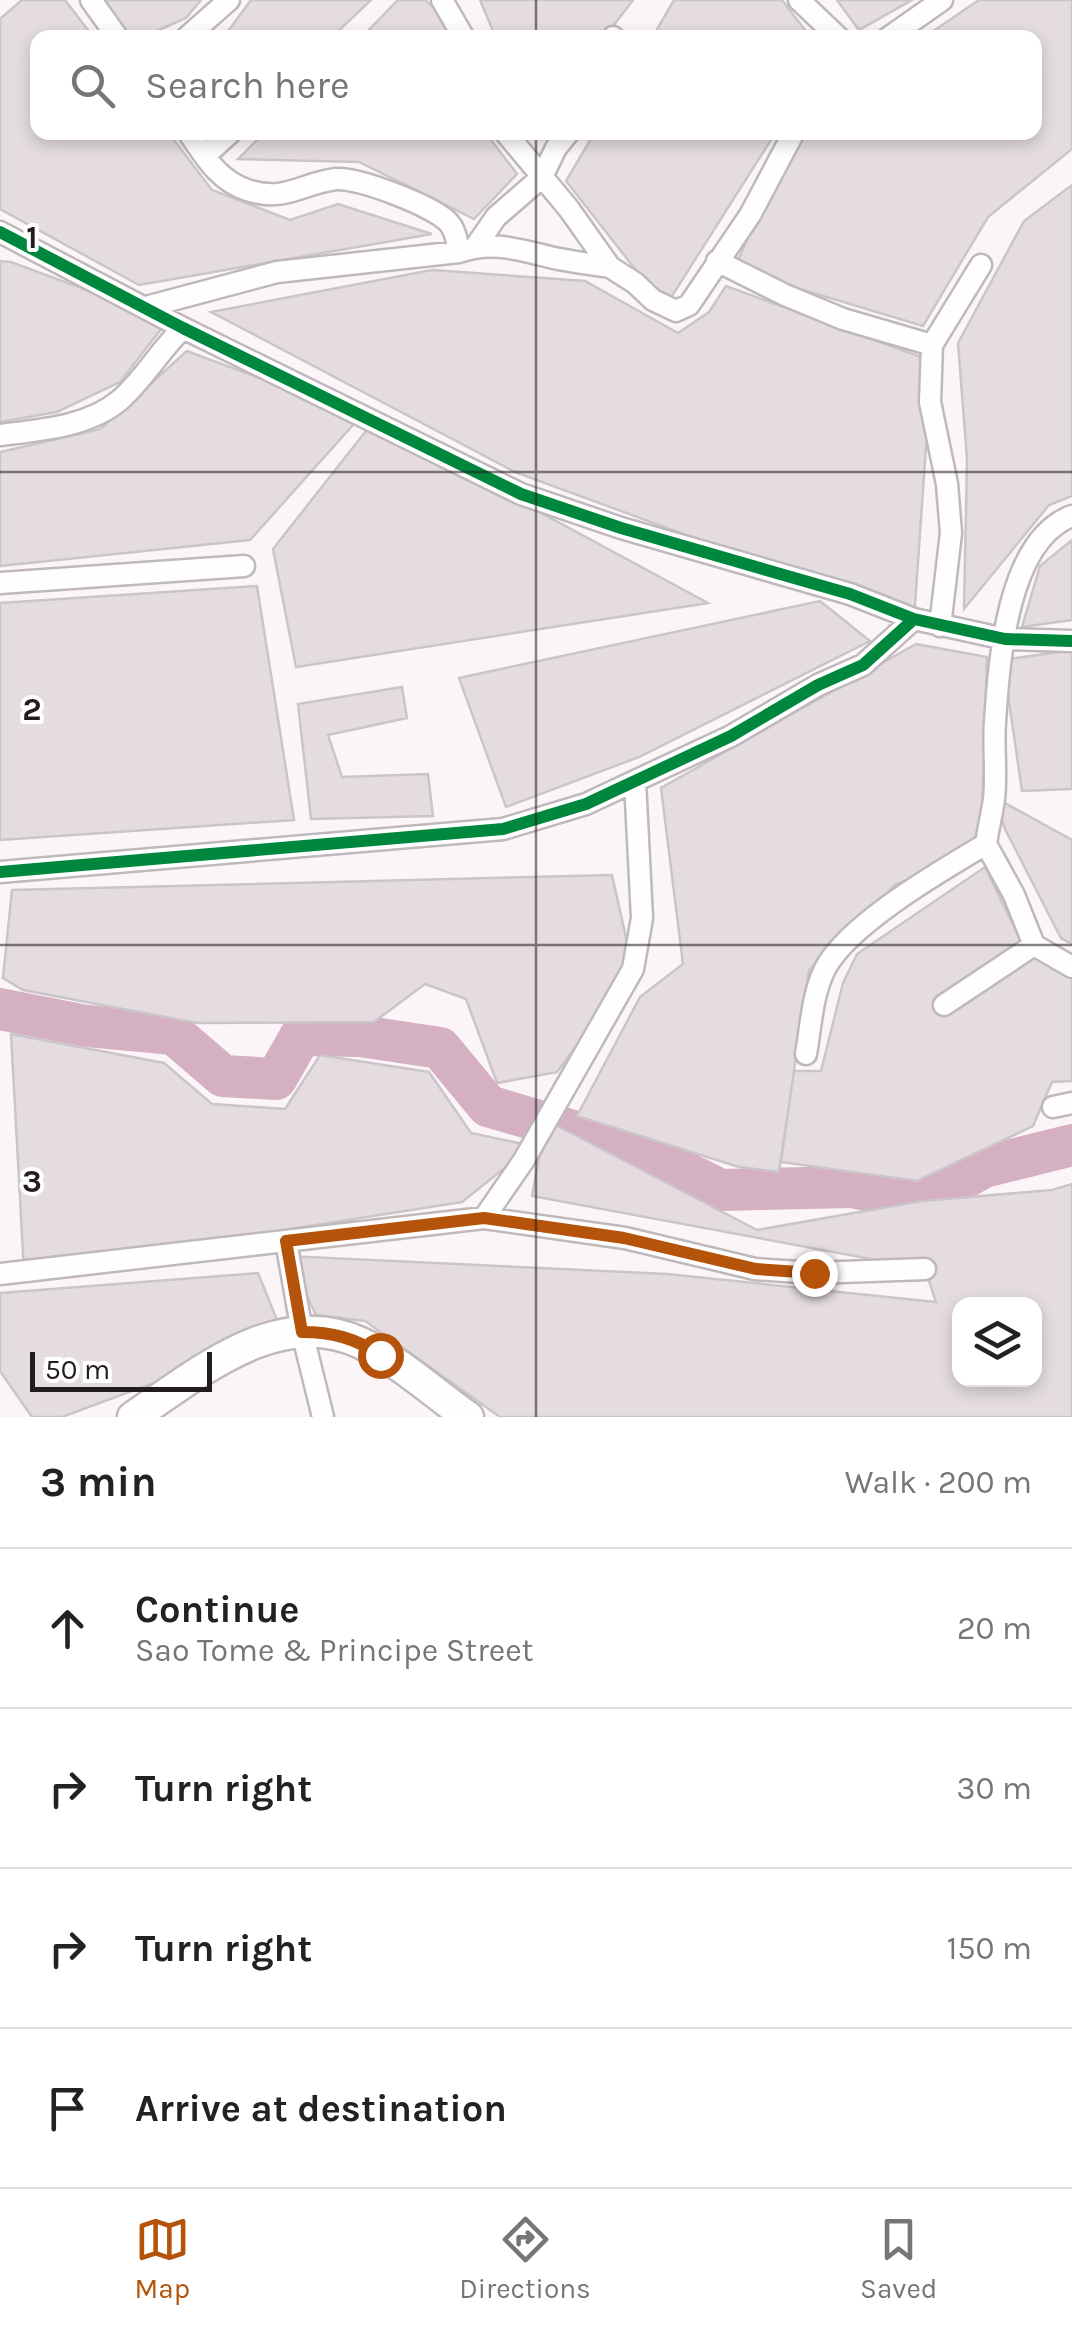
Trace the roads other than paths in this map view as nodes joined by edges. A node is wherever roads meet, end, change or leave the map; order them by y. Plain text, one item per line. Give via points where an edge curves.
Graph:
1 (91, 0) edge
2 (228, 0) edge
3 (442, 0) edge
4 (799, 0) edge
5 (942, 0) edge
6 (112, 30) edge
7 (195, 30) edge
8 (459, 30) edge
9 (830, 30) edge
10 (899, 30) edge
11 (194, 140) edge
12 (222, 140) edge
13 (512, 140) edge
14 (562, 140) edge
15 (790, 140) edge
16 (205, 156) junction
17 (542, 177) junction
18 (0, 232) edge
19 (468, 249) junction
20 (717, 260) junction
21 (981, 265) dead end
22 (610, 266) junction
23 (146, 307) junction
24 (182, 328) junction
25 (932, 345) junction
26 (0, 435) edge
27 (1072, 516) edge
28 (244, 566) dead end
29 (0, 582) edge
30 (914, 619) junction
31 (940, 626) junction
32 (1005, 639) junction
33 (1072, 640) edge
34 (635, 781) junction
35 (986, 844) junction
36 (0, 872) edge
37 (1034, 944) junction
38 (1072, 967) edge
39 (944, 1005) dead end
40 (806, 1054) dead end
41 (484, 1218) junction
42 (286, 1241) junction
43 (925, 1269) dead end
44 (0, 1274) edge
45 (302, 1332) junction
46 (133, 1417) edge
47 (323, 1417) edge
48 (468, 1417) edge

1 - 6 street
2 - 7 street
3 - 8 street
4 - 9 street
5 - 10 street
11 - 16 street
12 - 16 street
13 - 17 street
14 - 17 street
15 - 20 street
16 - 19 street via 232,184 278,196 335,179 370,183 448,220
17 - 19 street
17 - 22 street
18 - 23 street
19 - 22 street via 520,249
19 - 23 street via 277,272
20 - 22 street via 689,306 676,310
20 - 25 street via 843,319
21 - 25 street
23 - 24 street
24 - 26 street via 119,401 94,416
24 - 30 street via 521,494
25 - 31 street via 930,402 951,533
27 - 32 street via 1046,534 1018,574
28 - 29 street
30 - 31 street
30 - 34 street via 862,666
31 - 32 street
32 - 33 street
32 - 35 street
34 - 36 street via 503,830
34 - 41 street via 642,918 633,969
35 - 37 street
35 - 40 street via 840,947 821,978
37 - 38 street
37 - 39 street
41 - 42 street
41 - 43 street via 624,1238 756,1269
42 - 44 street
42 - 45 street
45 - 46 main road via 225,1356
45 - 47 street
45 - 48 main road via 330,1332 364,1344

